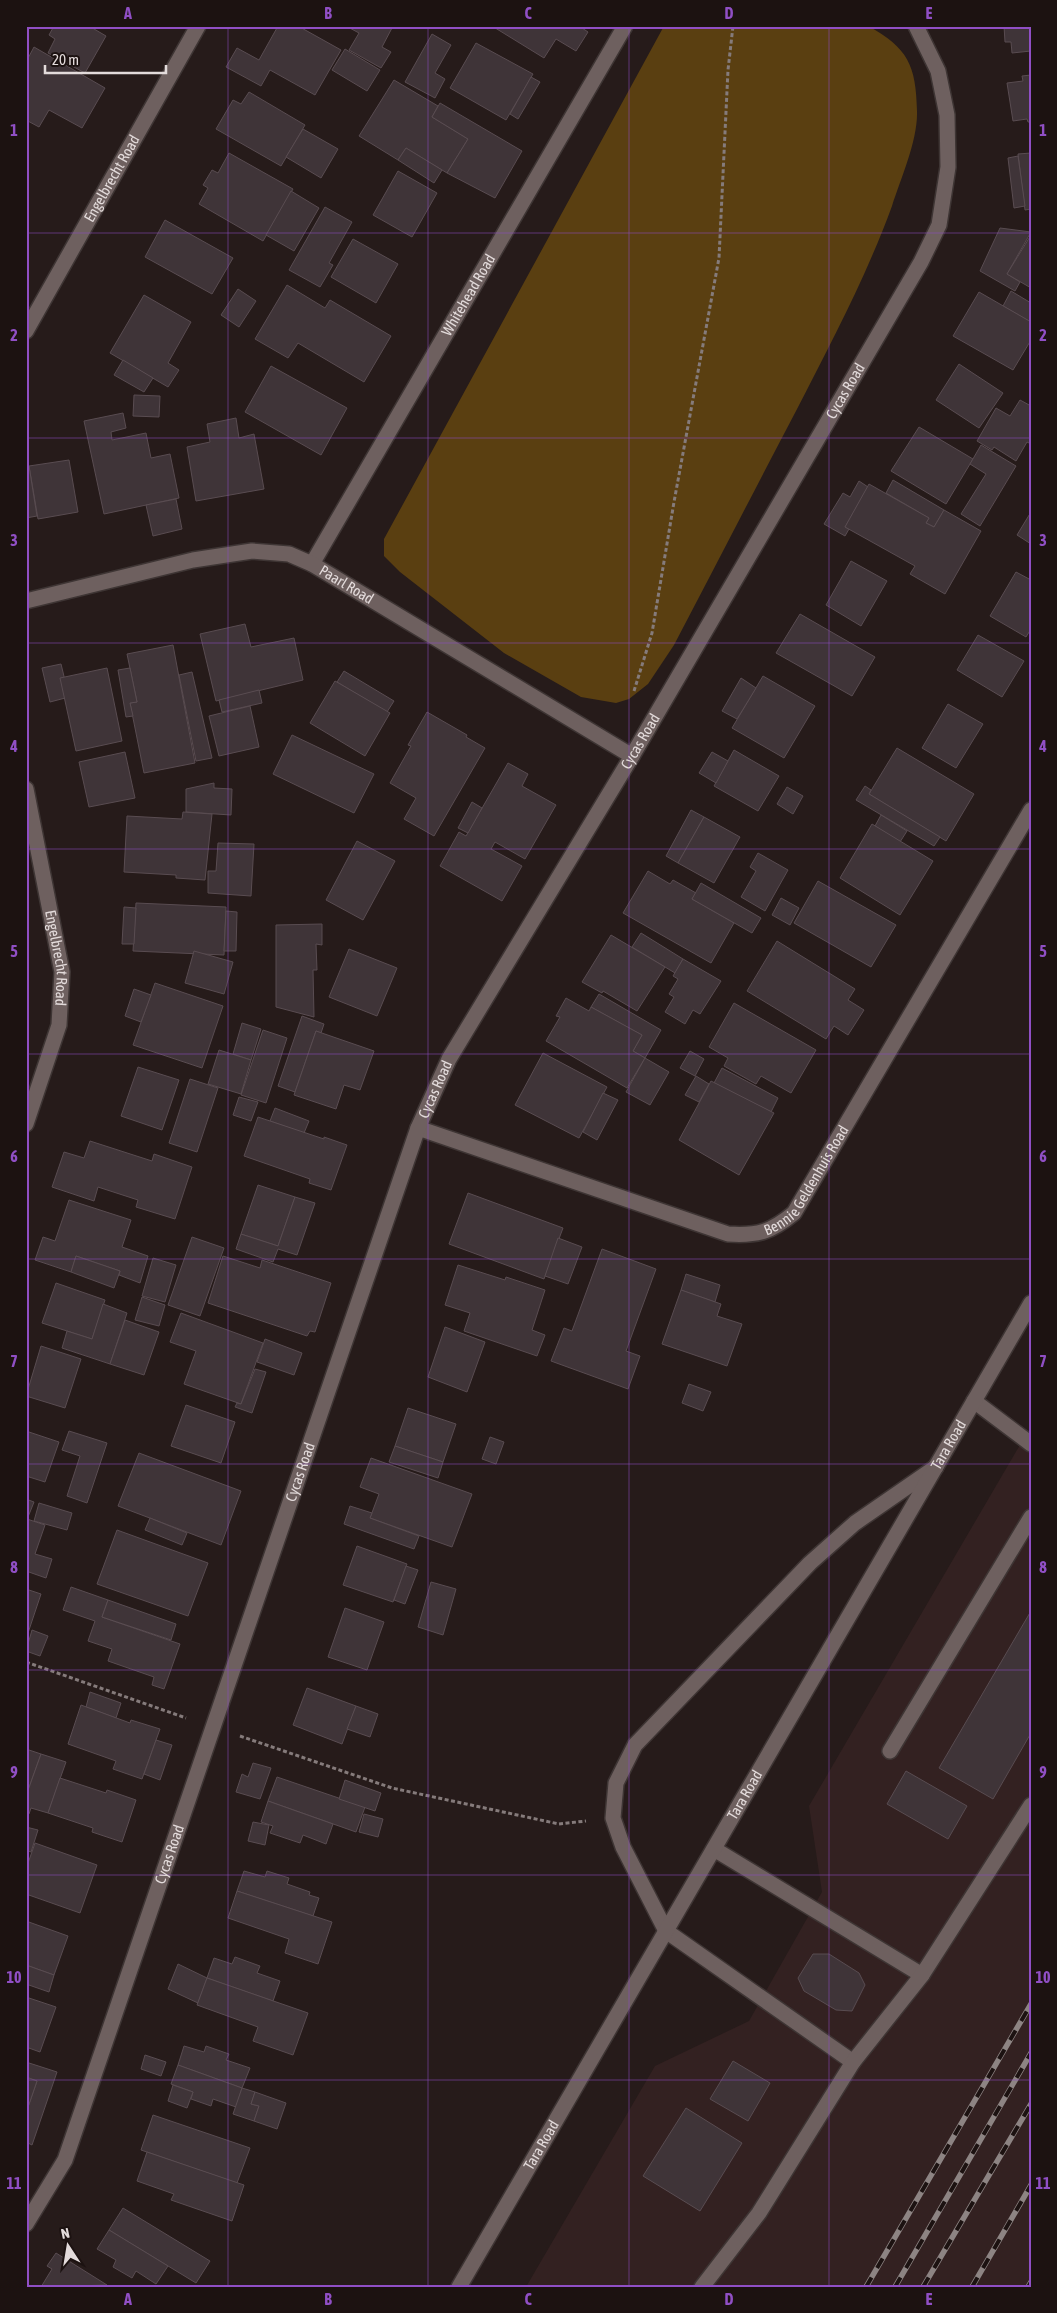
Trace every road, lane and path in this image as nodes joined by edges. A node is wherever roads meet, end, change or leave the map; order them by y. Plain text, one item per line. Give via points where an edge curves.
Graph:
1 (198, 26) edge
2 (624, 26) edge
3 (734, 26) edge
4 (916, 26) edge
5 (26, 331) edge
6 (312, 564) junction
7 (26, 602) edge
8 (632, 696) dead end
9 (632, 756) junction
10 (26, 789) edge
11 (1031, 810) edge
12 (26, 1124) edge
13 (418, 1128) junction
14 (1031, 1303) edge
15 (974, 1401) junction
16 (1031, 1444) edge
17 (936, 1467) junction
18 (1031, 1517) edge
19 (26, 1662) edge
20 (213, 1727) junction
21 (890, 1751) dead end
22 (1031, 1805) edge
23 (613, 1818) junction
24 (714, 1849) junction
25 (666, 1931) junction
26 (922, 1975) junction
27 (853, 2062) junction
28 (26, 2224) edge
29 (459, 2287) edge
30 (702, 2287) edge

1 - 5 street, Engelbrecht Road
2 - 6 street, Whitehead Road
3 - 8 path via 727,79 719,258 652,633
4 - 9 street, Cycas Road via 938,71 947,115 948,167 939,225 921,262
6 - 7 street, Paarl Road via 289,554 252,551 193,560
6 - 9 street, Paarl Road
9 - 13 street, Cycas Road via 449,1059
10 - 12 street, Engelbrecht Road via 62,972 59,1026
11 - 13 street, Bennie Geldenhuis Road via 794,1213 764,1233 748,1236 728,1234
13 - 20 street, Cycas Road
14 - 15 street, Tara Road
15 - 16 street
15 - 17 street, Tara Road
17 - 23 street via 855,1523 810,1563 635,1746 616,1782
17 - 24 street, Tara Road
18 - 21 street
19 - 20 path
20 - 23 path via 392,1788 559,1824
20 - 28 street, Cycas Road via 65,2160
22 - 26 street
23 - 25 street via 623,1846
24 - 25 street, Tara Road
24 - 26 street
25 - 27 street
25 - 29 street, Tara Road
26 - 27 street
27 - 30 street via 759,2214

